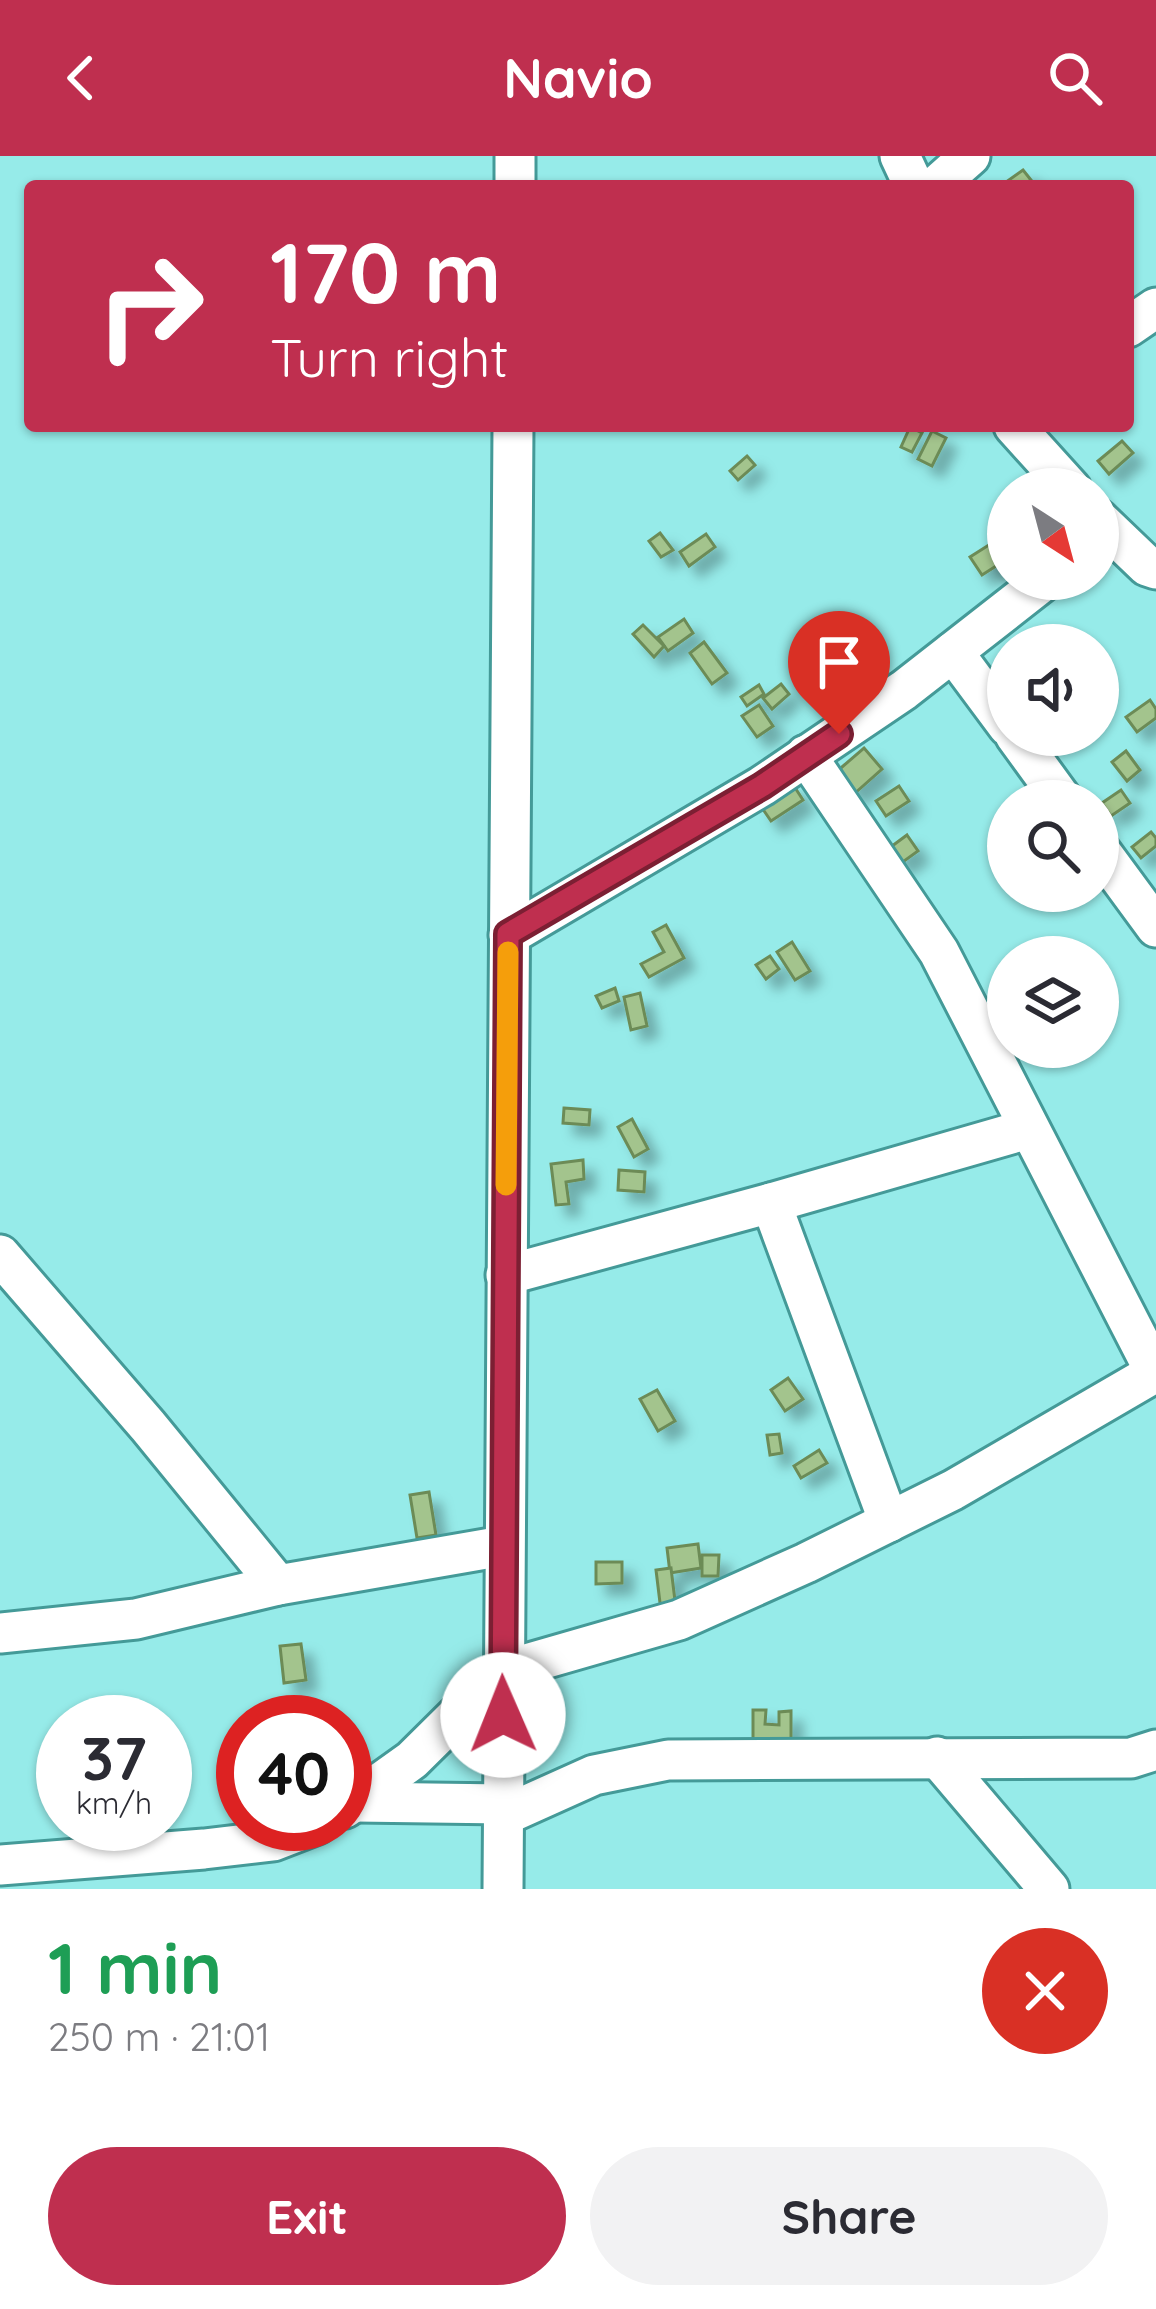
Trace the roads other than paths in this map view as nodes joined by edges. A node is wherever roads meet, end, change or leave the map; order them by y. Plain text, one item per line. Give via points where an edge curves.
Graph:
1 (970, 156) edge
2 (943, 180) edge
3 (513, 432) edge
4 (1019, 432) edge
5 (1052, 468) edge
6 (1119, 543) edge
7 (1156, 569) edge
8 (1019, 600) edge
9 (953, 652) junction
10 (987, 698) edge
11 (806, 755) junction
12 (1119, 877) edge
13 (1156, 927) edge
14 (508, 934) junction
15 (1028, 1129) junction
16 (771, 1203) junction
17 (0, 1255) edge
18 (506, 1275) junction
19 (1156, 1373) edge
20 (889, 1522) junction
21 (503, 1546) junction
22 (278, 1585) junction
23 (0, 1633) edge
24 (502, 1671) junction
25 (1156, 1750) edge
26 (938, 1757) junction
27 (372, 1790) edge
28 (372, 1806) edge
29 (505, 1809) junction
30 (216, 1847) edge
31 (0, 1865) edge
32 (503, 1889) edge
33 (1049, 1889) edge

1 - 2 street
3 - 14 street
4 - 5 street
6 - 7 street
8 - 9 street
9 - 10 street
9 - 11 street
11 - 14 street
11 - 15 street via 939,952
12 - 13 street
14 - 18 street
15 - 16 street
15 - 19 street
16 - 18 street
16 - 20 street
17 - 22 street
18 - 21 street
19 - 20 street
20 - 24 street via 680,1619
21 - 22 street
21 - 24 street
22 - 23 street via 136,1618
24 - 27 street
24 - 29 street
25 - 26 street via 1131,1758
26 - 29 street via 668,1760 594,1775
26 - 33 street
28 - 29 street
29 - 32 street
30 - 31 street

